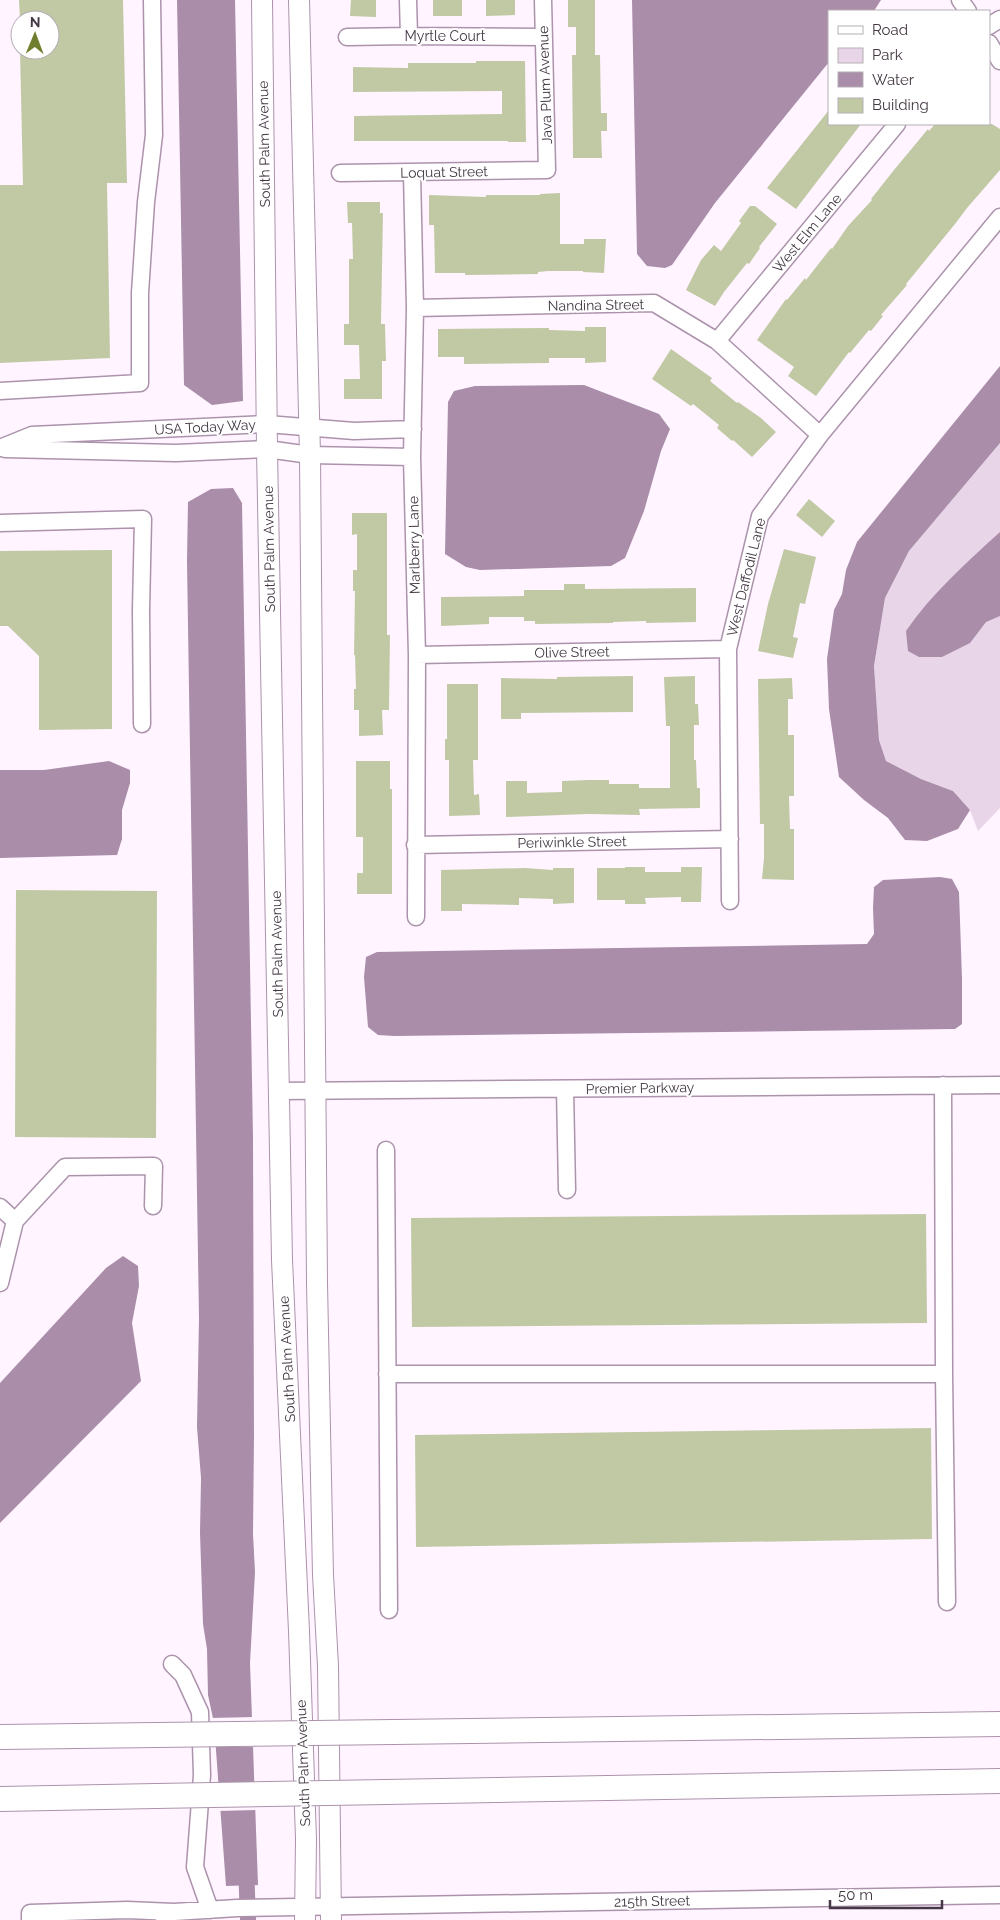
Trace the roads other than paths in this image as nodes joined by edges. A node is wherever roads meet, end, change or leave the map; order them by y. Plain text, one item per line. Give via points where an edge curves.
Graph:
1 (152, 0) edge
2 (262, 0) edge
3 (299, 0) edge
4 (408, 0) edge
5 (542, 0) edge
6 (408, 36) junction
7 (543, 36) junction
8 (347, 37) dead end
9 (990, 45) edge
10 (1000, 60) edge
11 (896, 125) edge
12 (547, 170) joint
13 (340, 173) dead end
14 (412, 173) junction
15 (1000, 218) edge
16 (415, 308) junction
17 (717, 341) junction
18 (0, 391) edge
19 (267, 424) junction
20 (309, 426) junction
21 (413, 429) junction
22 (820, 434) junction
23 (0, 448) edge
24 (267, 449) junction
25 (310, 455) junction
26 (412, 457) junction
27 (0, 523) edge
28 (728, 649) junction
29 (417, 655) junction
30 (142, 724) dead end
31 (730, 839) junction
32 (415, 845) junction
33 (730, 901) dead end
34 (416, 917) dead end
35 (943, 1085) junction
36 (1000, 1085) edge
37 (565, 1089) junction
38 (279, 1091) junction
39 (316, 1091) junction
40 (386, 1150) dead end
41 (566, 1190) dead end
42 (153, 1206) dead end
43 (0, 1207) edge
44 (15, 1222) junction
45 (0, 1283) edge
46 (387, 1374) junction
47 (944, 1374) junction
48 (947, 1602) dead end
49 (389, 1610) dead end
50 (172, 1664) dead end
51 (1000, 1724) edge
52 (0, 1738) edge
53 (1000, 1781) edge
54 (0, 1799) edge
55 (999, 1895) edge
56 (210, 1910) junction
57 (331, 1913) edge
58 (305, 1914) edge
59 (169, 1916) edge
60 (30, 1920) edge

1 - 18 street via 154,135 140,293 140,383
2 - 19 main road, South Palm Avenue
3 - 20 main road, South Palm Avenue
4 - 6 street
5 - 7 street, Java Plum Avenue
6 - 7 street, Myrtle Court
6 - 8 street, Myrtle Court
7 - 12 street, Java Plum Avenue
9 - 10 street
11 - 17 street, West Elm Lane
12 - 14 street, Loquat Street
13 - 14 street, Loquat Street
14 - 16 street, Marlberry Lane
15 - 22 street, West Daffodil Lane
16 - 17 street, Nandina Street via 654,303
16 - 21 street, Marlberry Lane
17 - 22 street, Nandina Street
19 - 20 street, USA Today Way
19 - 23 street, USA Today Way via 32,435
19 - 24 main road, South Palm Avenue
20 - 21 street, USA Today Way via 354,431
20 - 25 main road, South Palm Avenue
21 - 26 street, Marlberry Lane
22 - 28 street, West Daffodil Lane via 760,516
23 - 24 street, USA Today Way via 176,453
24 - 25 street, USA Today Way
24 - 38 main road, South Palm Avenue
25 - 26 street, USA Today Way
25 - 39 main road, South Palm Avenue
26 - 29 street, Marlberry Lane
27 - 30 street via 142,519
28 - 29 street, Olive Street
28 - 31 street, West Daffodil Lane
29 - 32 street, Marlberry Lane
31 - 32 street, Periwinkle Street
31 - 33 street, West Daffodil Lane
32 - 34 street, Marlberry Lane
35 - 36 street, Premier Parkway
35 - 37 street, Premier Parkway
35 - 47 street
37 - 39 street, Premier Parkway
37 - 41 street
38 - 39 street, Premier Parkway
38 - 58 main road, South Palm Avenue via 282,1260 300,1641
39 - 57 main road, South Palm Avenue
40 - 46 street
42 - 44 street via 154,1166 65,1167
43 - 44 street
44 - 45 street
46 - 47 street
46 - 49 street
47 - 48 street
50 - 56 street via 183,1675 200,1712 202,1775 195,1867
51 - 52 highway, bridge
53 - 54 highway, bridge
55 - 57 street, 215th Street
56 - 58 street, 215th Street via 261,1908
56 - 59 street, 215th Street
57 - 58 street, 215th Street
59 - 60 street, 215th Street via 127,1910 30,1913

